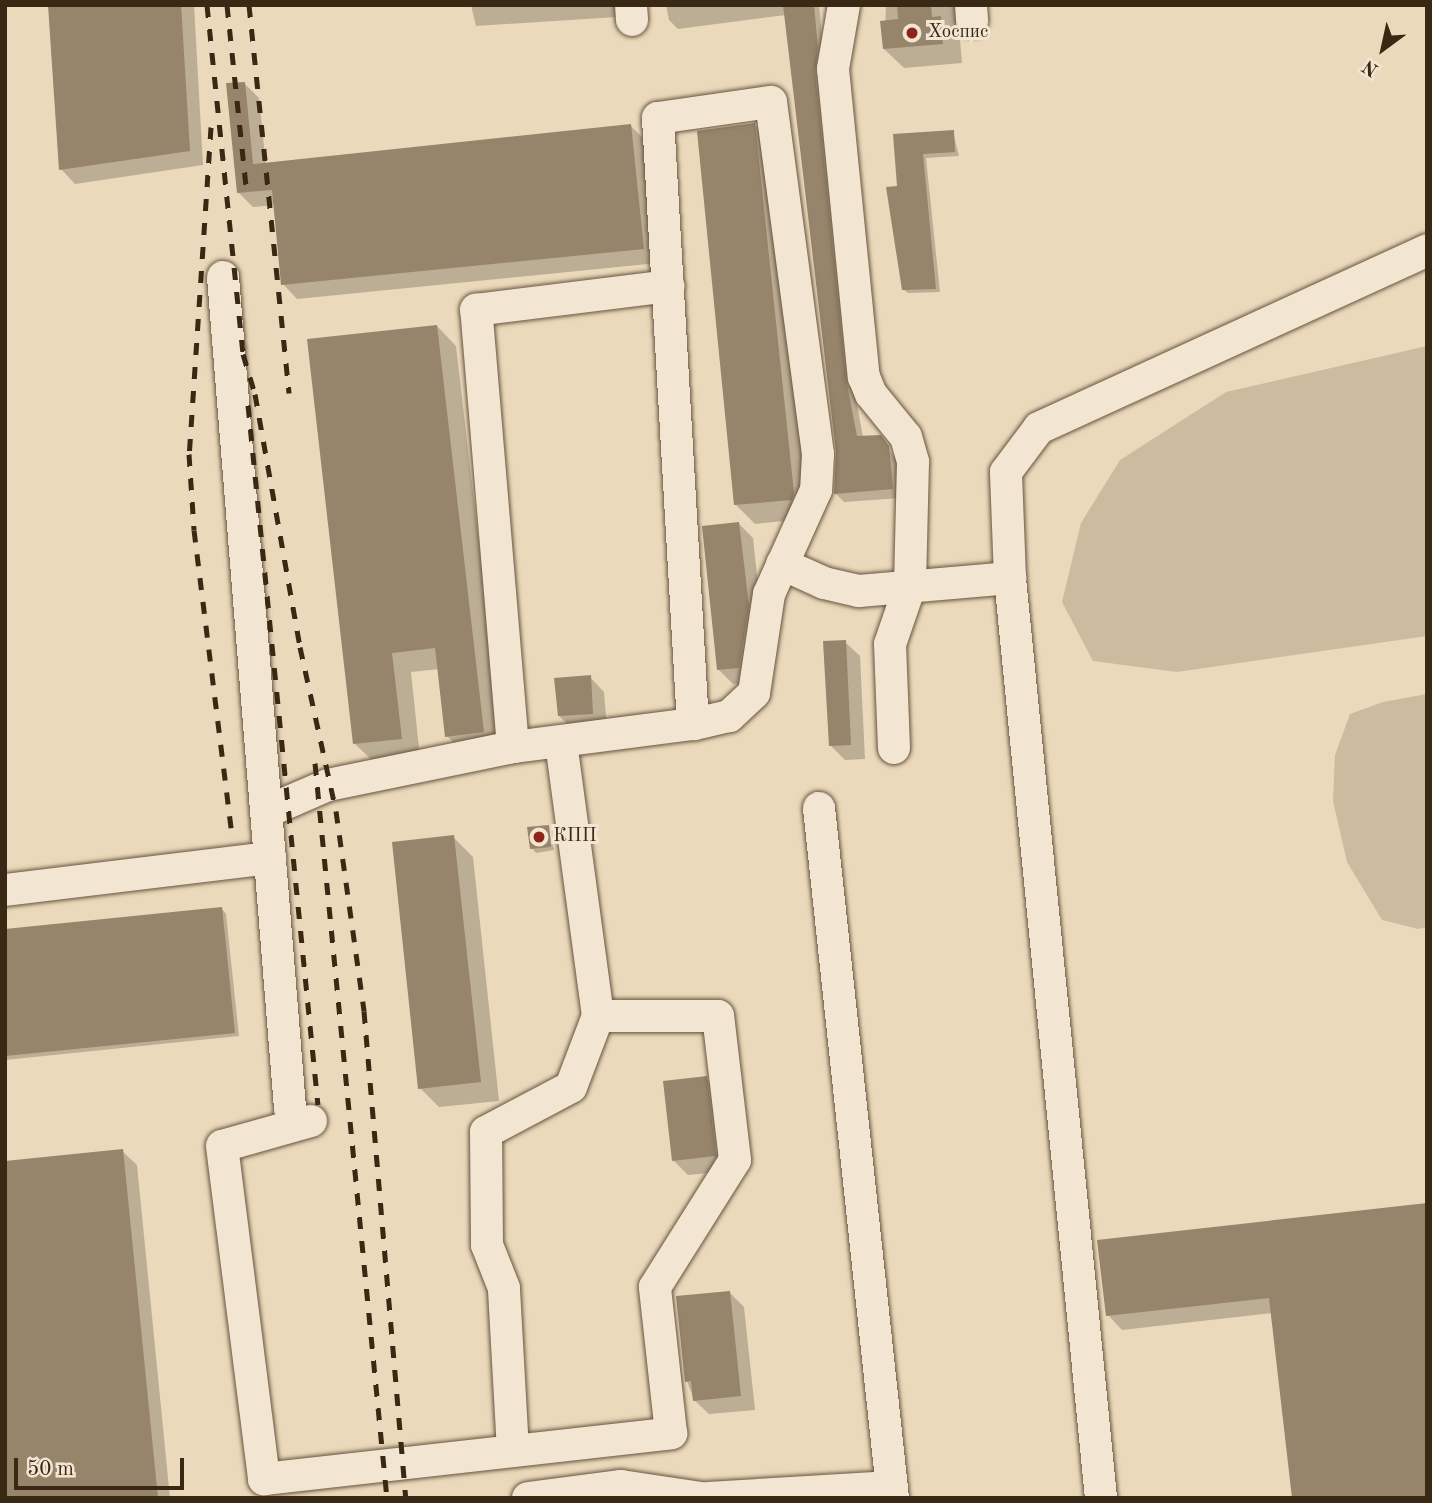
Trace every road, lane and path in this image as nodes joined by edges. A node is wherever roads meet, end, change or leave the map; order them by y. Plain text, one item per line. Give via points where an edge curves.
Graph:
1 (844, 5) edge
2 (1427, 250) edge
3 (223, 277) dead end
4 (669, 286) junction
5 (782, 564) junction
6 (1010, 578) junction
7 (910, 586) junction
8 (693, 724) junction
9 (561, 742) junction
10 (513, 747) junction
11 (894, 748) dead end
12 (819, 808) dead end
13 (268, 811) junction
14 (270, 858) junction
15 (5, 890) edge
16 (598, 1016) junction
17 (513, 1451) junction
18 (892, 1492) edge
19 (528, 1498) edge
20 (701, 1498) edge
21 (708, 1498) edge
22 (1101, 1498) edge

1 - 7 lane via 833,69 864,377 911,450
2 - 6 lane via 1039,428 1006,472
3 - 13 lane
4 - 5 lane via 658,118 771,102 818,454 811,505
4 - 8 lane
4 - 10 lane via 475,310
5 - 7 lane via 824,583 859,591
5 - 8 lane via 769,594 754,693 729,716
6 - 7 lane
6 - 22 lane
7 - 11 lane via 890,643
8 - 9 lane
9 - 10 lane
9 - 16 lane
10 - 13 lane via 328,785
12 - 18 lane
13 - 14 lane
14 - 15 lane
14 - 17 lane via 300,1115 222,1146 264,1479
16 - 17 lane via 571,1087 486,1132 487,1245 504,1288
16 - 17 lane via 718,1016 735,1160 654,1286 671,1433
18 - 21 lane
19 - 20 lane via 621,1486

